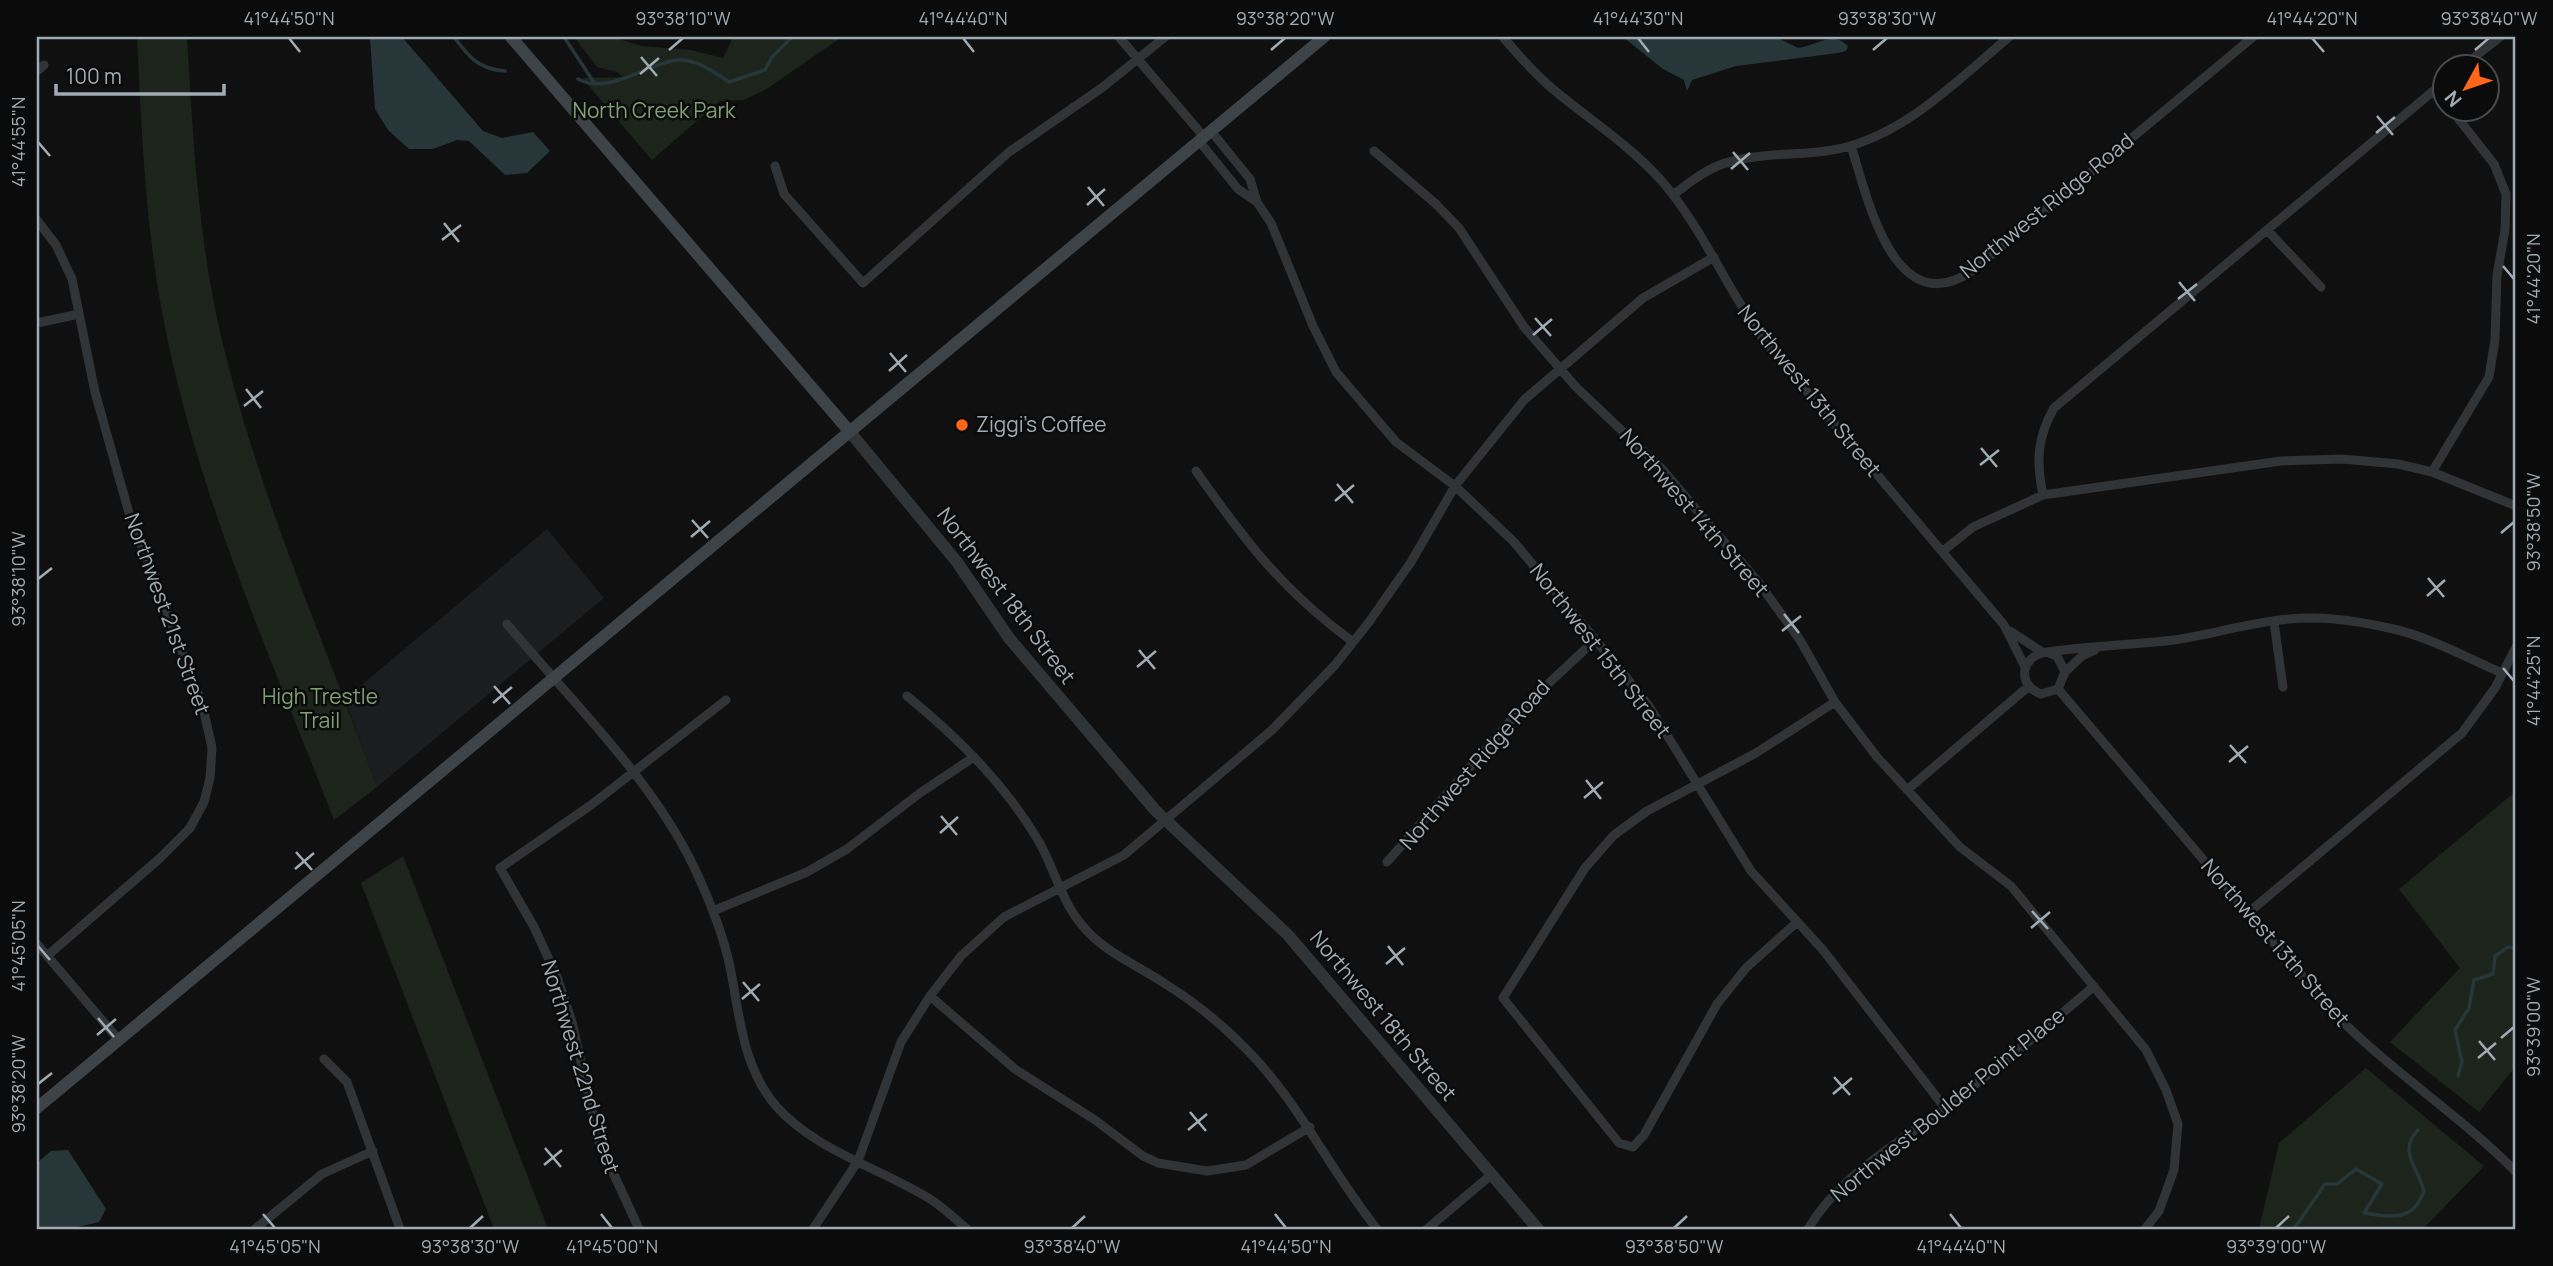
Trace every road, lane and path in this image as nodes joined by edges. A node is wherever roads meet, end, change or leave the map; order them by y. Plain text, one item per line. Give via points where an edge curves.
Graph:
1 (511, 37) edge
2 (1119, 37) edge
3 (1165, 37) edge
4 (1324, 37) edge
5 (1503, 37) edge
6 (2009, 37) edge
7 (2253, 37) edge
8 (2500, 37) edge
9 (2481, 52) edge
10 (1138, 59) junction
11 (2430, 94) edge
12 (2461, 122) edge
13 (1205, 136) junction
14 (1851, 146) junction
15 (1374, 151) dead end
16 (775, 166) dead end
17 (1673, 195) junction
18 (1257, 202) junction
19 (37, 220) edge
20 (2267, 230) junction
21 (1714, 257) junction
22 (2321, 287) dead end
23 (79, 314) junction
24 (37, 323) edge
25 (1560, 368) junction
26 (850, 432) junction
27 (1196, 471) dead end
28 (2432, 471) junction
29 (1455, 486) junction
30 (2043, 495) junction
31 (2516, 506) edge
32 (1943, 551) junction
33 (2274, 622) junction
34 (507, 624) dead end
35 (2004, 625) junction
36 (1595, 640) junction
37 (1353, 642) junction
38 (2516, 647) edge
39 (2100, 648) junction
40 (2045, 652) junction
41 (2025, 667) junction
42 (2066, 672) junction
43 (2502, 673) junction
44 (553, 679) junction
45 (2029, 687) junction
46 (2283, 687) dead end
47 (2058, 689) junction
48 (906, 696) dead end
49 (726, 700) dead end
50 (1835, 702) junction
51 (975, 757) junction
52 (632, 774) junction
53 (1696, 786) junction
54 (1908, 790) junction
55 (1165, 821) junction
56 (1387, 862) dead end
57 (1061, 888) junction
58 (713, 911) junction
59 (2248, 913) junction
60 (1796, 923) junction
61 (37, 944) edge
62 (47, 956) junction
63 (2094, 986) junction
64 (930, 996) junction
65 (118, 1040) junction
66 (324, 1059) dead end
67 (37, 1108) edge
68 (1945, 1108) junction
69 (1310, 1127) junction
70 (373, 1151) junction
71 (858, 1161) junction
72 (2516, 1172) edge
73 (1491, 1175) junction
74 (256, 1229) edge
75 (400, 1229) edge
76 (639, 1229) edge
77 (813, 1229) edge
78 (967, 1229) edge
79 (1377, 1229) edge
80 (1427, 1229) edge
81 (1538, 1229) edge
82 (1808, 1229) edge
83 (2145, 1229) edge

1 - 26 main road, Northwest 18th Street
2 - 10 street, Northwest 15th Street
3 - 10 street
4 - 13 main road
5 - 17 street, Northwest 13th Street via 1540,78 1620,139
6 - 14 street via 1923,108
7 - 14 street, Northwest Ridge Road via 1972,271 1951,282 1916,277 1891,253 1874,222
8 - 9 street
10 - 13 street, Northwest 15th Street
10 - 16 street via 1000,159 863,283 784,194
11 - 20 street
12 - 28 street via 2494,164 2506,194 2505,230 2489,377
13 - 18 street, Northwest 15th Street via 1238,189
13 - 18 street, Northwest 15th Street via 1250,179
13 - 26 main road
14 - 17 street via 1734,160 1704,173
15 - 25 street, Northwest 14th Street via 1459,228 1503,299
17 - 21 street, Northwest 13th Street
18 - 29 street, Northwest 15th Street via 1271,223 1336,372 1396,442
19 - 23 street, Northwest 21st Street via 65,261
20 - 22 street
20 - 30 street via 2054,408 2038,449
21 - 25 street via 1643,298
21 - 32 street, Northwest 13th Street via 1766,344
23 - 24 street
23 - 62 street, Northwest 21st Street via 129,513 203,707 212,748 204,802 190,828
25 - 29 street via 1504,422
25 - 50 street, Northwest 14th Street via 1661,468 1759,583 1800,640
26 - 44 main road
26 - 55 street, Northwest 18th Street via 957,562 1009,638
27 - 37 street via 1244,539 1289,590
28 - 30 street via 2342,459 2281,461
28 - 31 street
29 - 36 street, Northwest 15th Street via 1514,542
29 - 37 street via 1411,562
30 - 32 street via 1973,527
32 - 35 street, Northwest 13th Street
33 - 39 street
33 - 43 street via 2315,618 2389,628
33 - 46 street
34 - 44 street
35 - 40 street, Northwest 13th Street
35 - 41 street, Northwest 13th Street
36 - 53 street, Northwest 15th Street via 1649,706
36 - 56 street, Northwest Ridge Road via 1519,711
37 - 55 street via 1272,730
38 - 43 street
39 - 40 street
39 - 42 street via 2082,656
40 - 41 street via 2030,658
40 - 42 street via 2057,656
41 - 45 street
42 - 47 street
43 - 59 street via 2462,733
44 - 52 street
44 - 65 main road
45 - 47 street via 2041,694
45 - 54 street
47 - 59 street, Northwest 13th Street
48 - 51 street
49 - 52 street
50 - 53 street
50 - 54 street, Northwest 14th Street
51 - 57 street via 1040,842
51 - 58 street via 847,849 807,872
52 - 58 street via 693,865
52 - 76 street, Northwest 22nd Street via 500,868 557,977 599,1142
53 - 60 street, Northwest 15th Street via 1751,871
53 - 60 street via 1647,811 1614,835 1585,868 1503,999 1619,1143 1633,1147 1644,1135 1717,1004 1746,968
54 - 63 street, Northwest 14th Street via 1960,847 2011,886
55 - 57 street via 1124,855
55 - 73 street, Northwest 18th Street via 1288,935
57 - 64 street via 1032,901 981,936
57 - 69 street via 1091,935 1218,1022 1261,1063
58 - 71 street via 729,964 745,1050 760,1082 776,1106 802,1129
59 - 72 street, Northwest 13th Street via 2378,1057 2471,1129
60 - 68 street, Northwest 15th Street via 1823,950
61 - 62 street
62 - 65 street
63 - 68 street, Northwest Boulder Point Place
63 - 83 street, Northwest 14th Street via 2146,1051 2178,1124 2174,1170 2159,1211
64 - 69 street via 1015,1069 1158,1163 1207,1171 1246,1165
64 - 71 street via 901,1042
65 - 67 main road
66 - 70 street via 347,1082
68 - 82 street, Northwest Boulder Point Place via 1845,1182
69 - 79 street via 1345,1187
70 - 74 street via 322,1174
70 - 75 street
71 - 77 street
71 - 78 street via 931,1200
73 - 80 street
73 - 81 street, Northwest 18th Street

